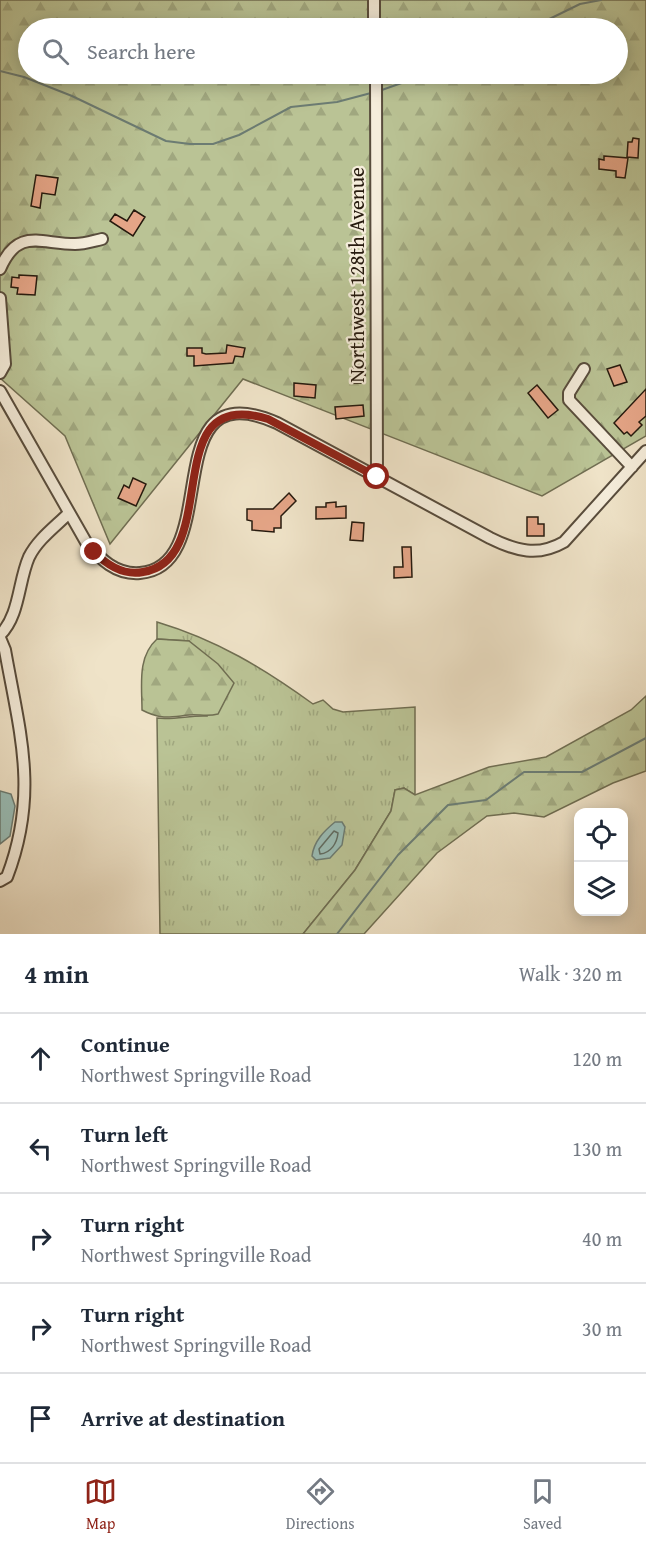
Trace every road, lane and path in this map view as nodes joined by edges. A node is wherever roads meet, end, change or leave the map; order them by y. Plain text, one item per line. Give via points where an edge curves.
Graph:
1 (374, 0) edge
2 (374, 18) edge
3 (376, 84) edge
4 (102, 239) dead end
5 (0, 269) edge
6 (0, 298) edge
7 (585, 369) dead end
8 (0, 373) edge
9 (0, 391) edge
10 (646, 451) edge
11 (632, 467) junction
12 (377, 477) junction
13 (69, 513) junction
14 (0, 636) edge
15 (0, 881) edge

1 - 2 street
3 - 12 street, Northwest 128th Avenue
4 - 5 street via 72,244 27,240 12,250
6 - 8 street via 5,364
7 - 11 street via 569,393 569,400
9 - 13 street
10 - 11 street
11 - 12 street via 564,542 536,552 501,544
12 - 13 street via 268,419 237,415 219,421 198,451 183,537 171,559 162,566 139,573 114,568 94,552
13 - 14 street via 32,552 12,615
14 - 15 street via 26,770 16,852 7,877

